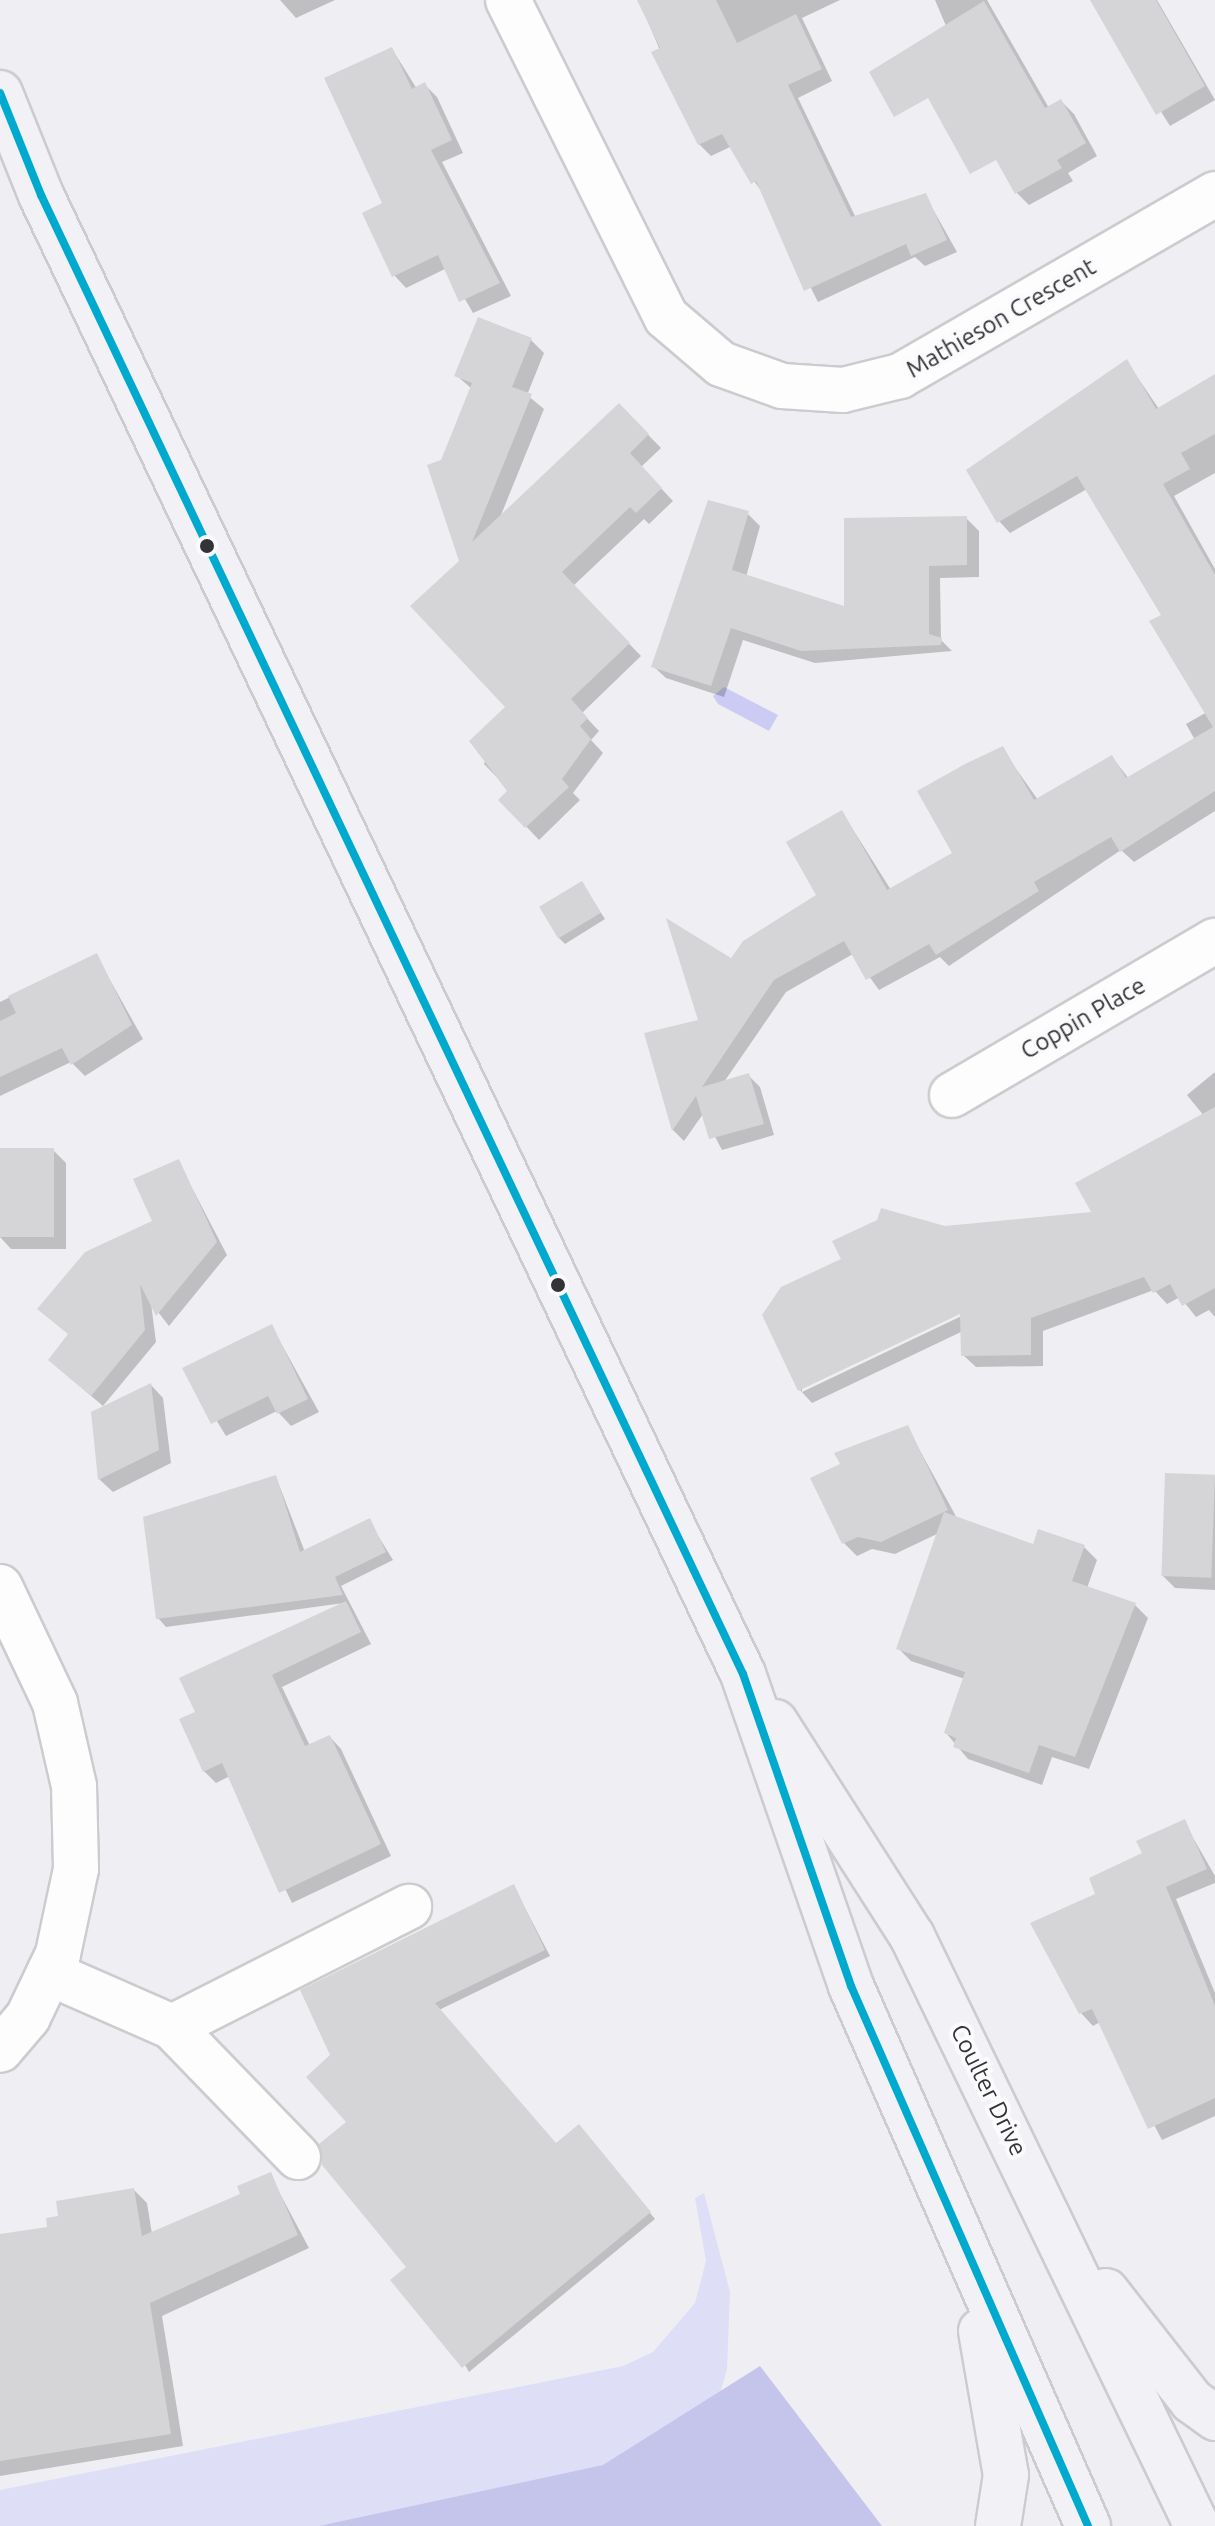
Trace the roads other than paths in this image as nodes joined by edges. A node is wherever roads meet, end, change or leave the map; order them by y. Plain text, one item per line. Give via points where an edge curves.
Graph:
1 (508, 0) edge
2 (2, 102) edge
3 (1215, 194) edge
4 (1215, 941) edge
5 (952, 1095) dead end
6 (0, 1587) edge
7 (743, 1674) junction
8 (409, 1907) dead end
9 (49, 1973) junction
10 (172, 2027) junction
11 (0, 2050) edge
12 (298, 2157) dead end
13 (1058, 2229) junction
14 (970, 2270) junction
15 (1215, 2418) edge
16 (998, 2526) edge
17 (1088, 2526) edge
18 (1197, 2526) edge

1 - 3 street, Mathieson Crescent via 666,317 721,364 782,386 843,390 900,376
2 - 7 main road, Coulter Drive
4 - 5 street, Coppin Place
6 - 9 street via 55,1703 74,1786 76,1869
7 - 13 main road, Coulter Drive via 912,1936
7 - 14 main road, Coulter Drive via 851,1986
8 - 10 street
9 - 10 street
9 - 11 street
10 - 12 street
13 - 15 main road via 1182,2389
13 - 18 main road, Coulter Drive
14 - 16 main road via 1006,2475
14 - 17 main road, Coulter Drive

